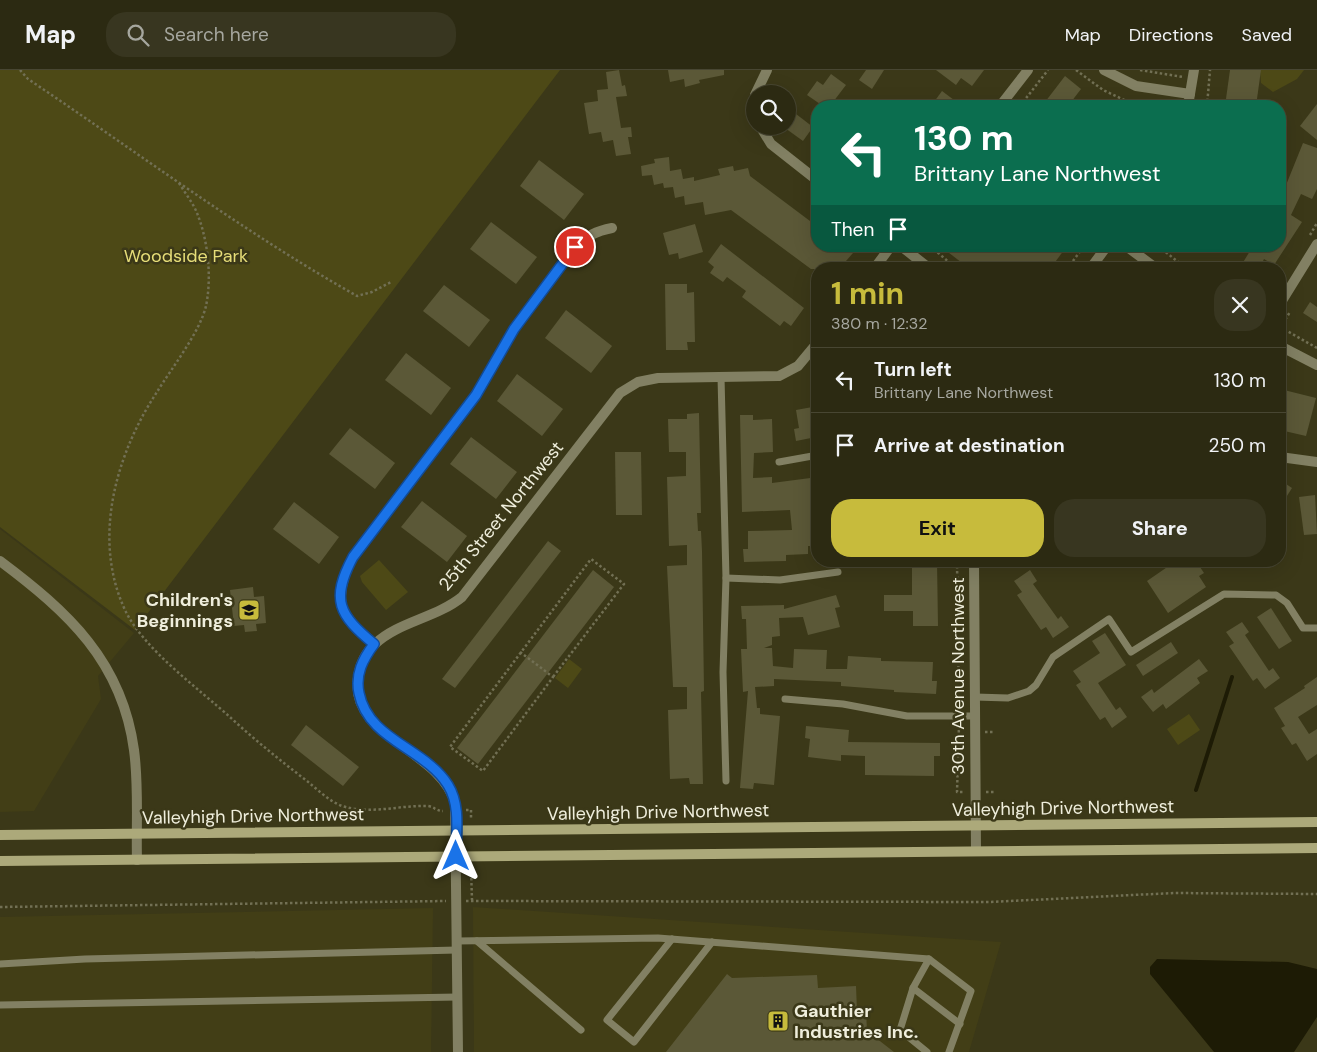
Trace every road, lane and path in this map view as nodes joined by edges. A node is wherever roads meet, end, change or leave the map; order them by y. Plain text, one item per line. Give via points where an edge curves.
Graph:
1 (20, 70) edge
2 (767, 70) edge
3 (1028, 70) edge
4 (1048, 70) edge
5 (1076, 70) edge
6 (1104, 70) edge
7 (1140, 70) edge
8 (1176, 70) edge
9 (1194, 70) edge
10 (1210, 70) edge
11 (759, 85) edge
12 (1190, 94) junction
13 (1005, 100) edge
14 (1025, 100) edge
15 (1125, 100) edge
16 (1189, 100) edge
17 (1208, 100) edge
18 (766, 135) edge
19 (811, 175) edge
20 (179, 183) junction
21 (612, 228) dead end
22 (1317, 244) edge
23 (909, 252) edge
24 (937, 252) edge
25 (1134, 252) edge
26 (1166, 252) edge
27 (921, 262) edge
28 (949, 262) edge
29 (1148, 262) edge
30 (1178, 262) edge
31 (391, 282) dead end
32 (1286, 294) edge
33 (1286, 330) edge
34 (1317, 348) edge
35 (1286, 349) edge
36 (811, 350) edge
37 (1317, 365) edge
38 (721, 377) junction
39 (811, 456) edge
40 (1286, 457) edge
41 (779, 462) dead end
42 (1317, 462) edge
43 (0, 560) edge
44 (957, 567) edge
45 (974, 567) edge
46 (838, 572) dead end
47 (726, 578) junction
48 (1317, 628) edge
49 (374, 644) junction
50 (520, 652) junction
51 (553, 678) junction
52 (975, 698) junction
53 (784, 699) dead end
54 (975, 716) junction
55 (959, 717) junction
56 (726, 781) dead end
57 (958, 792) dead end
58 (439, 811) dead end
59 (1317, 822) edge
60 (975, 826) junction
61 (456, 830) junction
62 (136, 834) junction
63 (0, 835) edge
64 (1317, 848) edge
65 (976, 851) junction
66 (456, 856) junction
67 (137, 860) junction
68 (0, 861) edge
69 (1317, 894) edge
70 (456, 901) junction
71 (0, 907) edge
72 (672, 940) junction
73 (476, 942) junction
74 (712, 942) junction
75 (457, 946) junction
76 (929, 959) junction
77 (0, 964) edge
78 (913, 988) junction
79 (458, 997) junction
80 (0, 1005) edge
81 (960, 1024) junction
82 (581, 1030) dead end
83 (458, 1052) edge
84 (927, 1052) edge
85 (949, 1052) edge

1 - 20 path via 28,79
2 - 11 street
3 - 13 street
4 - 14 path
5 - 15 path
6 - 12 street via 1136,86
7 - 8 path via 1175,76
9 - 12 street
10 - 17 path
12 - 16 street
18 - 19 street via 771,144
20 - 31 path via 243,227 357,296
20 - 58 path via 197,212 205,240 208,271 206,307 126,445 115,483 109,530 111,567 126,612 152,647 259,744 331,800 352,809 426,806
21 - 49 street via 587,236 575,247 514,329 476,395 353,557 341,584 342,606 346,619
22 - 32 street
23 - 27 street
24 - 28 path
25 - 29 street
26 - 30 path
33 - 34 path
35 - 37 street
36 - 38 street, 25th Street Northwest via 798,366 779,376
38 - 47 lane
38 - 49 street, 25th Street Northwest via 648,379 620,393 462,597 442,611
39 - 41 lane
40 - 42 street
43 - 62 street via 44,594 75,624 108,670 128,718 134,752
44 - 55 path
45 - 52 street, 30th Avenue Northwest
46 - 47 lane via 780,580
47 - 56 lane via 723,664
48 - 52 lane via 1303,628 1287,603 1276,595 1224,594 1131,652 1109,619 1053,657 1036,685 1028,691 1008,698
49 - 61 street, 25th Street Northwest via 359,670 358,690 363,708 375,724 434,769 447,784 455,803
50 - 51 path
50 - 51 path via 450,746 456,752 483,771
50 - 51 path via 591,559 624,584
52 - 54 street, 30th Avenue Northwest
53 - 55 lane via 843,704 907,716
54 - 55 lane
54 - 60 street, 30th Avenue Northwest
55 - 57 path
59 - 60 main road, Valleyhigh Drive Northwest
60 - 61 main road, Valleyhigh Drive Northwest
60 - 65 street, 30th Avenue Northwest
61 - 62 main road, Valleyhigh Drive Northwest
61 - 66 street, 25th Street Northwest
62 - 63 main road, Valleyhigh Drive Northwest
62 - 67 street
64 - 65 main road
65 - 66 main road
66 - 67 main road
66 - 70 street, 25th Street Northwest
67 - 68 main road
69 - 70 path via 1174,893 990,902
70 - 71 path
70 - 75 street, 25th Street Northwest
72 - 73 lane
72 - 74 lane
72 - 74 lane via 607,1020 634,1042
73 - 75 lane
73 - 82 lane
74 - 76 lane
75 - 77 lane via 419,952 85,959
75 - 79 street, 25th Street Northwest
76 - 78 lane
76 - 81 lane via 972,991
78 - 81 lane
78 - 84 lane via 900,1030
79 - 80 lane
79 - 83 street, 25th Street Northwest
81 - 85 lane

